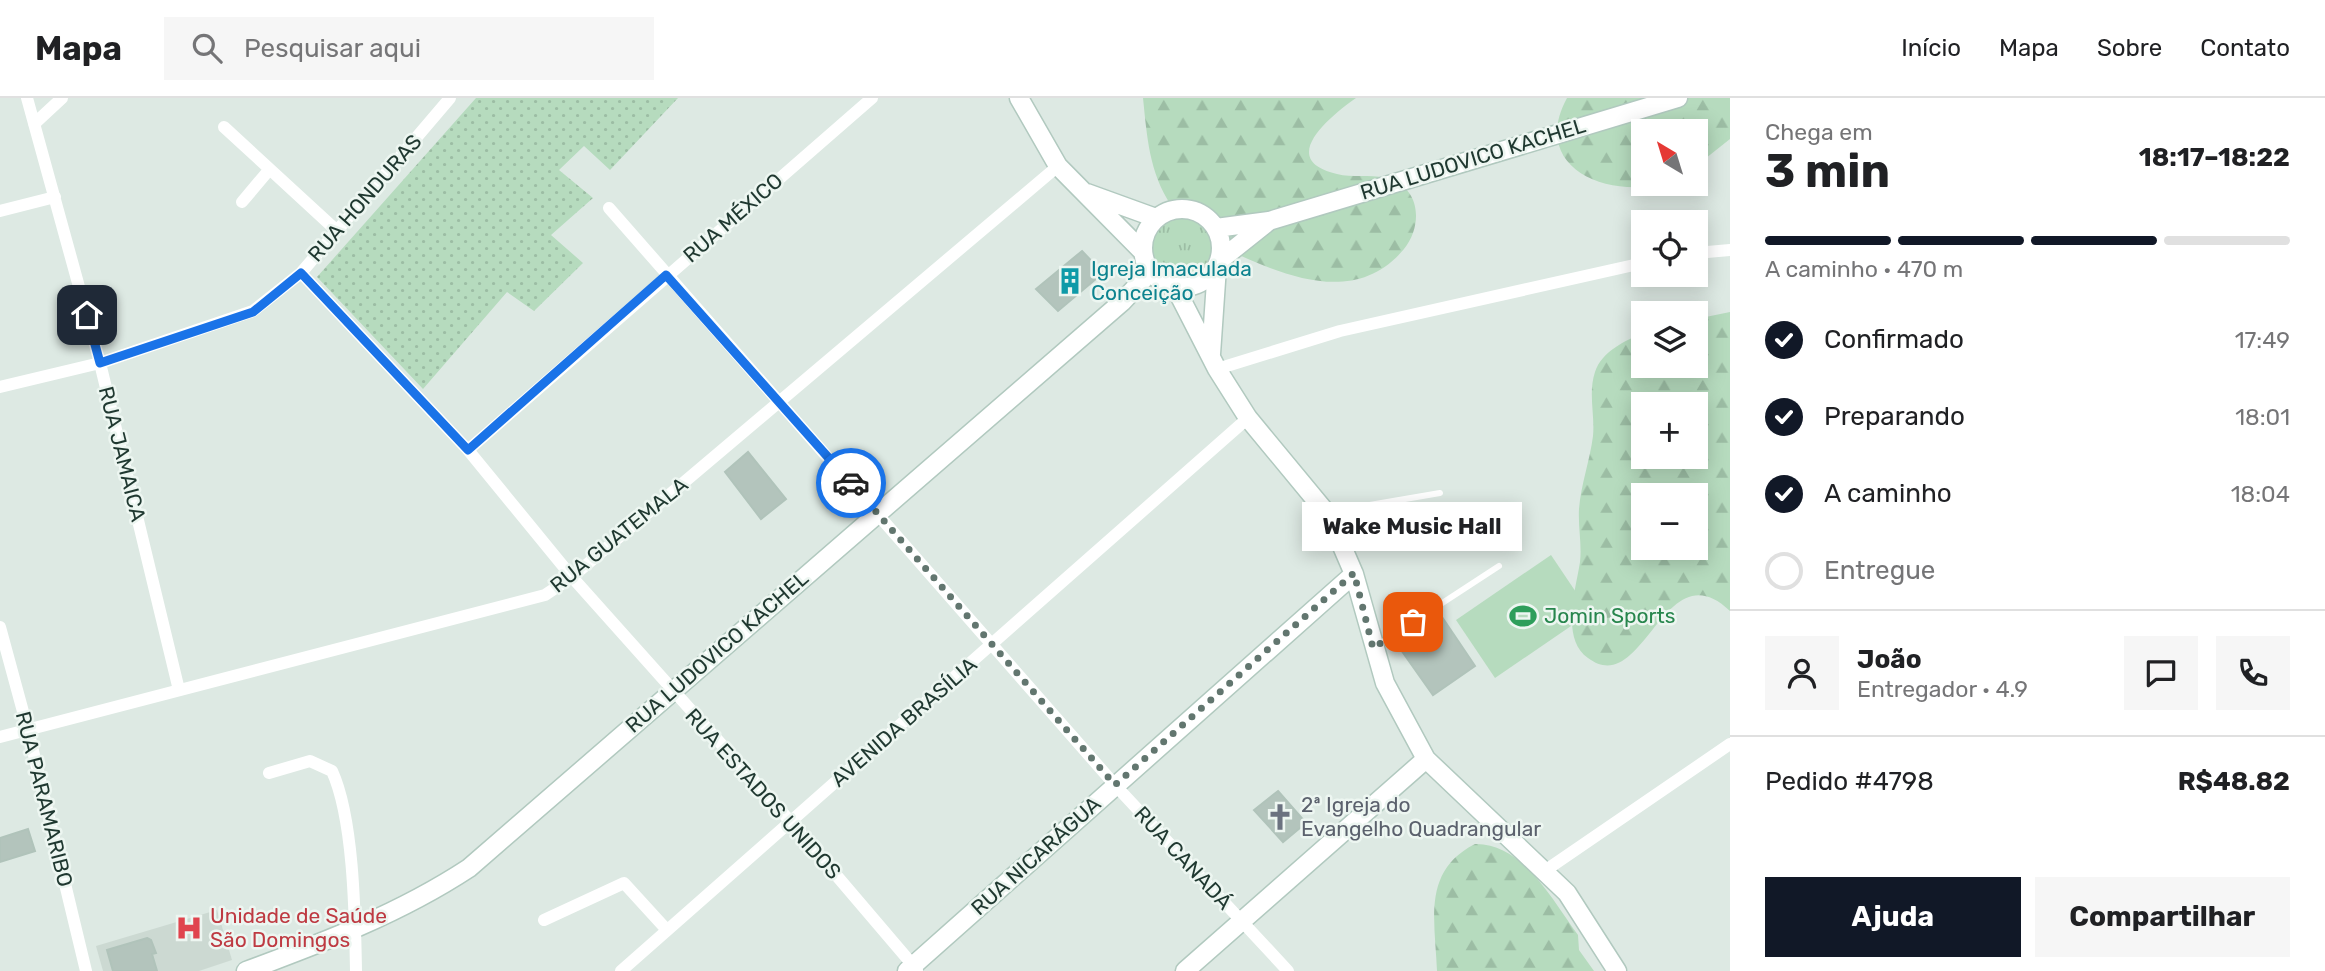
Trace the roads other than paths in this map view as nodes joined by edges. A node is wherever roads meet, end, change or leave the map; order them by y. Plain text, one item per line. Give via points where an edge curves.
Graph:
1 (27, 98) edge
2 (62, 98) edge
3 (450, 98) edge
4 (872, 98) edge
5 (1019, 98) edge
6 (1678, 98) edge
7 (34, 124) junction
8 (224, 127) dead end
9 (1058, 166) junction
10 (269, 170) junction
11 (1079, 191) junction
12 (55, 197) junction
13 (242, 202) dead end
14 (608, 208) dead end
15 (0, 211) edge
16 (1156, 218) junction
17 (1269, 221) junction
18 (1216, 228) junction
19 (337, 231) junction
20 (1730, 250) edge
21 (1142, 251) junction
22 (1708, 252) edge
23 (1218, 264) junction
24 (1631, 266) edge
25 (1150, 272) junction
26 (301, 273) junction
27 (666, 275) junction
28 (1175, 287) junction
29 (100, 363) junction
30 (1214, 363) junction
31 (0, 387) edge
32 (780, 403) junction
33 (1248, 418) junction
34 (468, 450) junction
35 (1440, 493) dead end
36 (879, 513) junction
37 (1329, 516) junction
38 (1499, 566) dead end
39 (1354, 573) junction
40 (572, 578) junction
41 (0, 627) edge
42 (992, 645) junction
43 (1373, 648) junction
44 (179, 690) junction
45 (671, 690) junction
46 (28, 730) junction
47 (0, 737) edge
48 (1730, 744) edge
49 (1426, 759) junction
50 (269, 773) dead end
51 (1115, 785) junction
52 (790, 821) junction
53 (1546, 870) junction
54 (544, 920) dead end
55 (1240, 920) junction
56 (666, 929) junction
57 (355, 931) junction
58 (912, 969) edge
59 (86, 971) edge
60 (246, 971) edge
61 (356, 971) edge
62 (621, 971) edge
63 (1185, 971) edge
64 (1288, 971) edge
65 (1617, 971) edge

1 - 7 street, RUA JAMAICA
2 - 7 street
3 - 19 street, RUA HONDURAS
4 - 27 street, RUA MÉXICO
5 - 9 main road
6 - 17 main road, RUA LUDOVICO KACHEL
7 - 12 street, RUA JAMAICA
8 - 10 street
9 - 11 main road
9 - 32 street, RUA GUATEMALA
10 - 13 street
10 - 19 street
11 - 16 main road
11 - 21 main road
12 - 15 street
12 - 29 street, RUA JAMAICA
14 - 27 street, RUA CANADÁ
16 - 18 main road via 1182,208 1196,211
16 - 21 main road via 1145,232
17 - 18 main road, RUA LUDOVICO KACHEL
17 - 23 main road, RUA LUDOVICO KACHEL
18 - 23 main road via 1222,250
19 - 26 street, RUA HONDURAS
20 - 22 street
21 - 25 main road
23 - 28 main road via 1206,279 1191,287
23 - 30 main road
24 - 30 street
25 - 28 main road
25 - 36 main road, RUA LUDOVICO KACHEL via 1122,302
26 - 29 street, RUA HONDURAS via 253,312
26 - 34 street, RUA ESTADOS UNIDOS
27 - 32 street, RUA CANADÁ
27 - 34 street, RUA MÉXICO
28 - 30 main road
29 - 31 street, RUA HONDURAS
29 - 44 street, RUA JAMAICA
30 - 33 main road
32 - 36 street, RUA CANADÁ
32 - 40 street, RUA GUATEMALA
33 - 37 main road
33 - 42 street, AVENIDA BRASÍLIA
34 - 40 street, RUA ESTADOS UNIDOS
35 - 37 lane
36 - 42 street, RUA CANADÁ
36 - 45 main road, RUA LUDOVICO KACHEL
37 - 39 main road
38 - 43 lane
39 - 43 main road
39 - 51 main road, RUA NICARÁGUA
40 - 44 street, RUA GUATEMALA via 545,595
40 - 45 street, RUA ESTADOS UNIDOS
41 - 46 street, RUA PARAMARIBO
42 - 51 street, RUA CANADÁ
42 - 52 street, AVENIDA BRASÍLIA
43 - 49 main road via 1385,683
44 - 46 street, RUA GUATEMALA
45 - 52 street, RUA ESTADOS UNIDOS
45 - 57 main road, RUA LUDOVICO KACHEL via 469,868 428,895
46 - 47 street, RUA GUATEMALA
46 - 59 street, RUA PARAMARIBO
48 - 53 street
49 - 53 main road
49 - 55 main road
50 - 57 street via 310,761 332,771 340,788
51 - 55 street, RUA CANADÁ
51 - 58 main road, RUA NICARÁGUA
52 - 56 street, AVENIDA BRASÍLIA
52 - 58 street, RUA ESTADOS UNIDOS
53 - 65 main road via 1567,893
54 - 56 street via 624,883
55 - 63 main road
55 - 64 street, RUA CANADÁ
56 - 62 street, AVENIDA BRASÍLIA
57 - 60 main road, RUA LUDOVICO KACHEL
57 - 61 street

